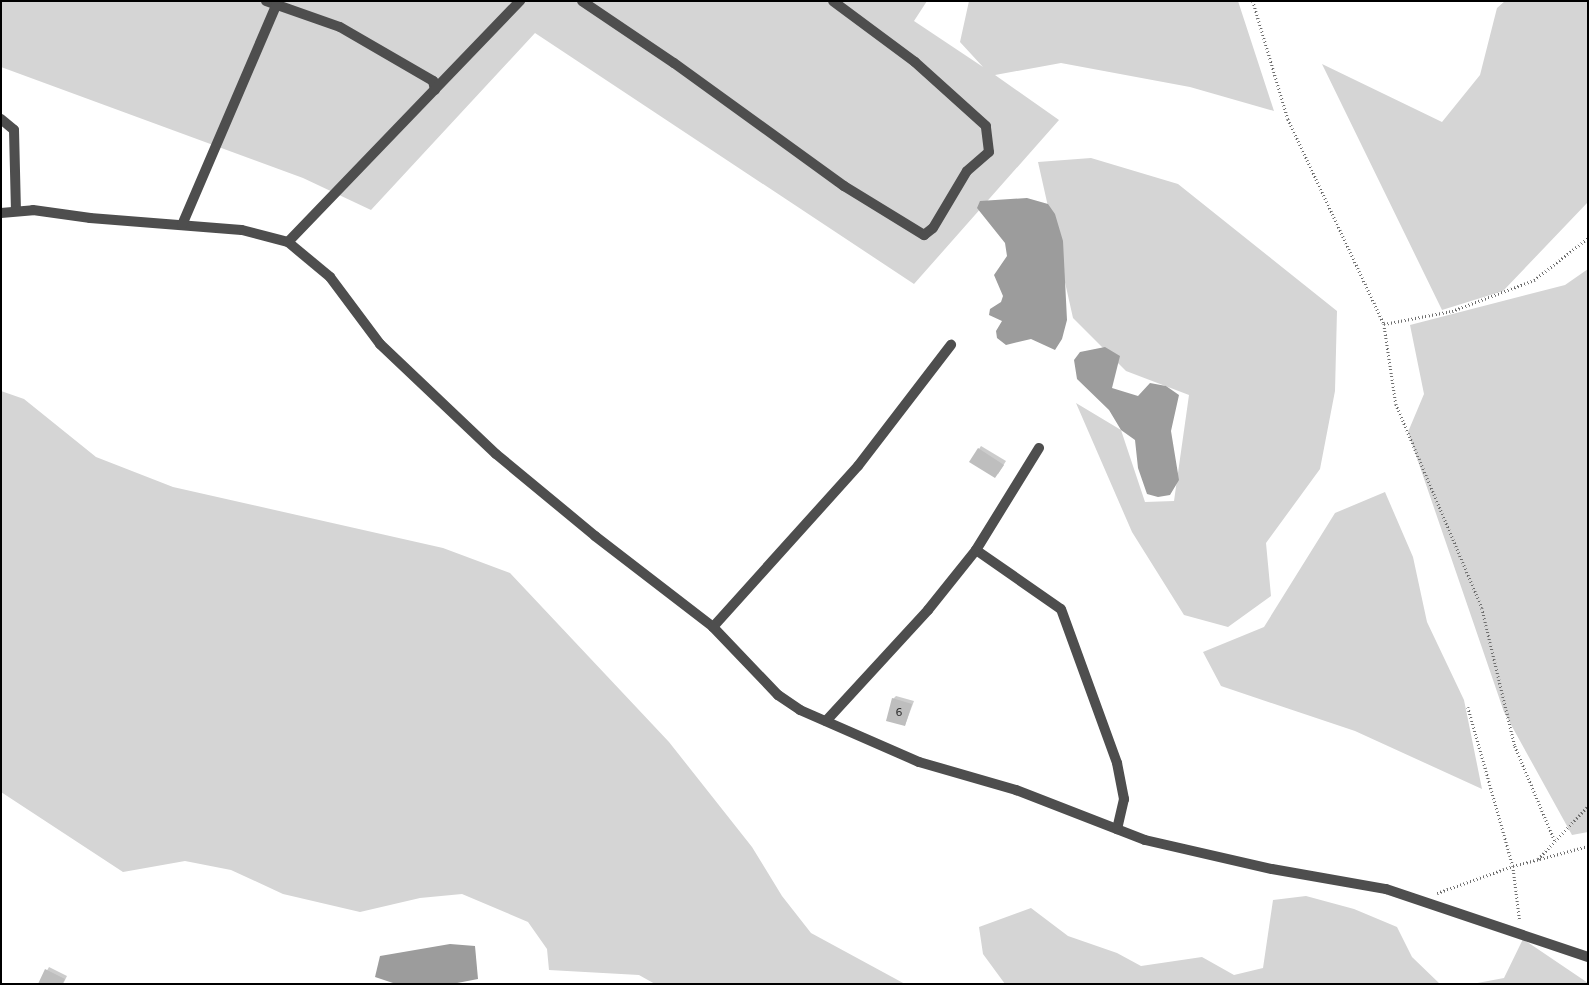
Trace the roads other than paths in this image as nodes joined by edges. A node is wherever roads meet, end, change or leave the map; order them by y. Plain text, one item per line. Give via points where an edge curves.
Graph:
1 (520, 1) edge
2 (582, 1) edge
3 (833, 1) edge
4 (273, 3) edge
5 (434, 90) junction
6 (1, 118) edge
7 (16, 211) junction
8 (1, 213) edge
9 (182, 225) junction
10 (288, 242) junction
11 (951, 345) dead end
12 (1039, 448) dead end
13 (976, 550) junction
14 (713, 627) junction
15 (826, 721) junction
16 (1117, 829) junction
17 (1588, 957) edge

1 - 5 street
2 - 3 street via 674,62 844,186 924,235 933,228 967,171 989,152 986,126 915,62
4 - 5 street via 340,27 433,82
4 - 9 street
5 - 10 street
6 - 7 street via 14,130
7 - 8 street
7 - 9 street
9 - 10 street via 242,230
10 - 14 street via 330,277 380,344 496,454
11 - 14 street via 858,466
12 - 13 street
13 - 15 street via 928,610
13 - 16 street via 1060,609 1117,763 1124,800
14 - 15 street via 778,695
15 - 16 street via 920,762 1016,790
16 - 17 street via 1144,840 1272,869 1386,889

